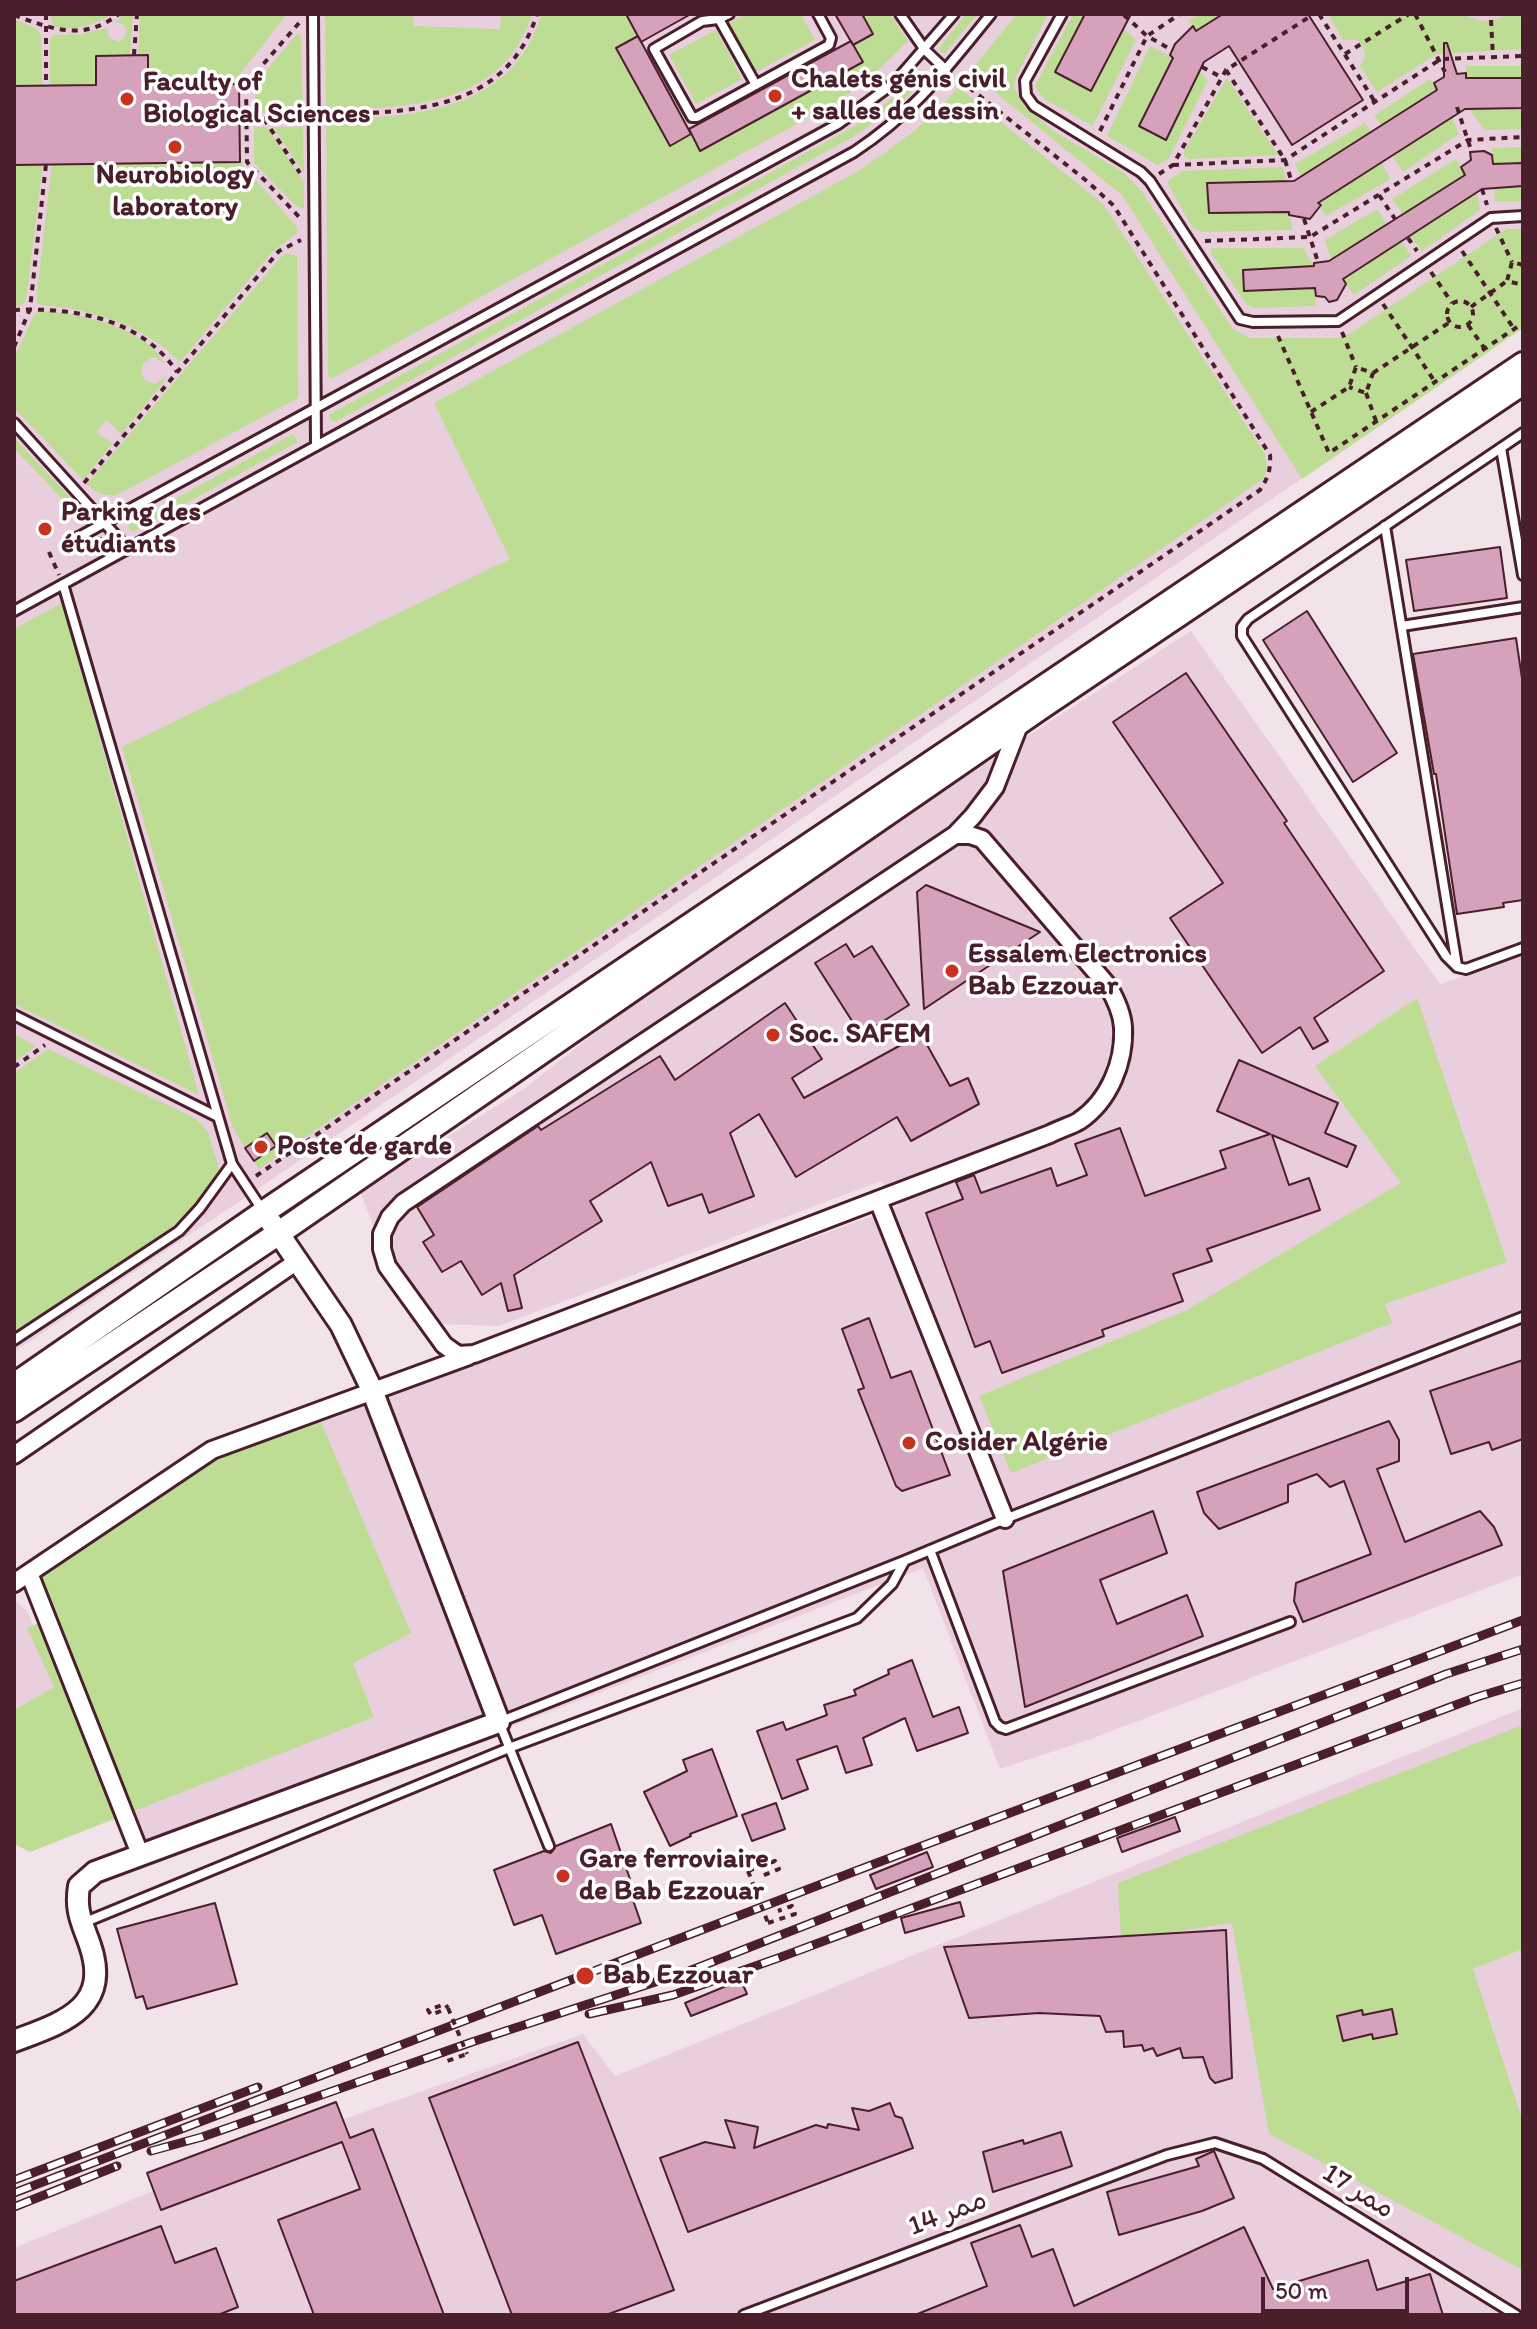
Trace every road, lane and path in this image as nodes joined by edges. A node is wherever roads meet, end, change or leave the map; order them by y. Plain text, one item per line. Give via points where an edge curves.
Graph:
1 (46, 14) edge
2 (119, 14) edge
3 (137, 14) edge
4 (310, 14) edge
5 (537, 14) edge
6 (729, 14) edge
7 (818, 14) edge
8 (900, 14) edge
9 (954, 14) edge
10 (991, 14) edge
11 (1062, 14) edge
12 (1180, 14) edge
13 (1316, 14) edge
14 (1412, 14) edge
15 (14, 15) edge
16 (1124, 15) edge
17 (719, 19) junction
18 (1491, 20) dead end
19 (46, 27) junction
20 (1147, 36) junction
21 (925, 50) junction
22 (1172, 50) dead end
23 (1345, 54) junction
24 (134, 55) dead end
25 (1523, 56) edge
26 (1493, 57) junction
27 (1441, 59) junction
28 (1202, 67) dead end
29 (946, 70) junction
30 (1226, 70) junction
31 (1445, 72) dead end
32 (1222, 77) junction
33 (756, 85) junction
34 (46, 86) dead end
35 (1375, 102) junction
36 (1457, 107) dead end
37 (313, 118) junction
38 (240, 119) dead end
39 (247, 119) junction
40 (264, 119) junction
41 (1523, 137) edge
42 (1468, 140) junction
43 (1094, 143) junction
44 (1472, 153) dead end
45 (1285, 160) junction
46 (46, 164) dead end
47 (1292, 183) dead end
48 (314, 193) junction
49 (1379, 195) junction
50 (1523, 216) edge
51 (1491, 218) junction
52 (1304, 219) dead end
53 (1395, 219) dead end
54 (314, 233) junction
55 (1310, 237) junction
56 (1189, 241) junction
57 (1456, 242) junction
58 (1318, 262) dead end
59 (1512, 262) junction
60 (1425, 263) junction
61 (1523, 265) edge
62 (1507, 281) junction
63 (1523, 285) edge
64 (1490, 293) junction
65 (1377, 297) junction
66 (1452, 303) junction
67 (1471, 307) junction
68 (30, 309) junction
69 (14, 310) edge
70 (1338, 321) junction
71 (1272, 322) junction
72 (1450, 322) junction
73 (1523, 323) edge
74 (1468, 325) junction
75 (1514, 329) junction
76 (14, 347) edge
77 (1411, 347) junction
78 (1485, 349) junction
79 (1523, 364) edge
80 (1356, 367) junction
81 (177, 372) junction
82 (1373, 373) junction
83 (1435, 382) junction
84 (1523, 383) edge
85 (1349, 387) junction
86 (1366, 393) junction
87 (316, 407) junction
88 (1311, 412) junction
89 (1376, 421) junction
90 (14, 423) edge
91 (1523, 433) edge
92 (316, 446) junction
93 (1501, 448) junction
94 (77, 492) junction
95 (105, 522) junction
96 (1385, 526) junction
97 (128, 549) junction
98 (49, 552) dead end
99 (1523, 575) edge
100 (63, 584) junction
101 (1523, 607) edge
102 (14, 611) edge
103 (1402, 626) junction
104 (1031, 693) junction
105 (1020, 723) junction
106 (955, 835) junction
107 (1523, 948) edge
108 (1457, 967) junction
109 (14, 1015) edge
110 (57, 1037) junction
111 (14, 1067) edge
112 (218, 1117) junction
113 (232, 1164) junction
114 (244, 1185) junction
115 (878, 1200) junction
116 (264, 1212) junction
117 (279, 1233) junction
118 (299, 1260) junction
119 (1523, 1317) edge
120 (14, 1340) edge
121 (474, 1354) junction
122 (14, 1385) edge
123 (372, 1390) junction
124 (14, 1410) edge
125 (14, 1455) edge
126 (1005, 1519) junction
127 (930, 1550) junction
128 (904, 1561) junction
129 (29, 1573) junction
130 (14, 1583) edge
131 (1290, 1622) dead end
132 (499, 1722) junction
133 (509, 1748) junction
134 (549, 1846) dead end
135 (140, 1854) junction
136 (759, 1877) dead end
137 (778, 1911) dead end
138 (82, 1923) junction
139 (441, 2011) dead end
140 (14, 2041) edge
141 (458, 2048) dead end
142 (1167, 2155) joint
143 (744, 2315) edge
144 (1516, 2315) edge

1 - 19 path
2 - 19 path via 89,28
3 - 24 path
4 - 37 lane
4 - 39 path via 246,84
5 - 37 path via 517,57 486,86 385,114
6 - 17 lane
7 - 33 lane via 830,44
8 - 21 lane
9 - 21 lane
10 - 29 lane
11 - 43 lane via 1025,81 1026,95 1034,106
12 - 20 path
13 - 23 path
13 - 30 path
14 - 23 path
14 - 27 path
15 - 19 path
16 - 20 path
17 - 33 lane
17 - 33 lane via 702,21 654,49 688,114 697,117
18 - 26 path
19 - 34 path
20 - 22 path
20 - 43 path
21 - 29 lane
21 - 87 lane via 874,100 838,124
23 - 35 path
25 - 26 path
26 - 27 path
27 - 31 path
27 - 35 path
28 - 32 path
29 - 92 lane via 903,117 854,152
29 - 114 path via 1114,206 1270,455 1267,481
30 - 32 path
30 - 45 path
32 - 45 path via 1173,165
35 - 45 path
36 - 42 path
37 - 40 path
37 - 48 lane
38 - 39 path
39 - 40 path
39 - 54 path via 247,162
40 - 48 path
41 - 42 path
42 - 44 path
42 - 49 path
43 - 56 lane via 1150,181
45 - 47 path
46 - 68 path
48 - 54 lane
49 - 53 path
49 - 55 path
50 - 51 lane
51 - 57 lane
51 - 59 path
52 - 55 path
54 - 81 path via 279,251
54 - 87 lane
55 - 56 path
55 - 58 path
56 - 71 lane via 1240,319
57 - 60 lane
57 - 64 path
59 - 61 path
59 - 62 path
60 - 65 lane
60 - 66 path
62 - 63 path
62 - 64 path
64 - 67 path
64 - 75 path
65 - 70 lane
65 - 77 path
66 - 67 path via 1463,301
66 - 72 path via 1447,312
67 - 74 path
68 - 69 path
68 - 76 path
68 - 81 path via 69,311 125,328 152,342
70 - 71 lane
70 - 80 path
71 - 88 path
72 - 74 path
72 - 77 path
73 - 75 path
74 - 78 path
75 - 78 path
77 - 82 path
77 - 83 path
78 - 83 path
79 - 104 main road
80 - 82 path
80 - 85 path
81 - 94 path
82 - 86 path
83 - 89 path
84 - 105 main road
85 - 86 path
85 - 88 path
86 - 89 path
87 - 92 lane
87 - 95 lane
88 - 89 path via 1329,453
90 - 94 lane
91 - 93 lane
92 - 97 lane
93 - 96 lane
93 - 99 lane
94 - 95 lane
95 - 97 lane
95 - 97 lane via 75,539
96 - 103 lane
96 - 108 lane via 1248,619 1242,636
97 - 100 lane
98 - 100 path
100 - 102 lane
100 - 112 lane
101 - 103 lane
103 - 108 lane
104 - 105 street
104 - 116 main road
105 - 106 street via 995,787
105 - 117 main road
106 - 115 street via 982,839 1108,986 1123,1026 1121,1052 1113,1082 1079,1121
106 - 121 street via 416,1194 390,1217 382,1234 387,1266 444,1345 458,1355
107 - 108 lane via 1466,969
109 - 110 lane
110 - 111 path
110 - 112 lane
112 - 113 lane
113 - 114 lane
113 - 120 lane via 179,1231
114 - 116 lane
115 - 121 street
115 - 126 street
116 - 117 street
116 - 122 main road
117 - 118 street
117 - 124 main road
118 - 123 street via 341,1325
118 - 125 street
119 - 126 lane
121 - 123 street
123 - 129 street via 212,1450
123 - 132 street
126 - 127 lane
127 - 128 lane
127 - 131 lane via 995,1722 1006,1729
128 - 132 lane
128 - 133 lane via 892,1584 857,1618
129 - 130 street
129 - 135 street
132 - 133 lane
132 - 135 street
133 - 134 lane
133 - 138 lane
135 - 138 street via 95,1872 79,1886 75,1907
136 - 137 path, bridge via 779,1869 775,1861 748,1871 768,1923 795,1914 792,1906
138 - 140 street via 93,1955 94,1979 87,2002 67,2020
139 - 141 path, bridge via 431,2015 428,2010 445,2004 467,2054 447,2061 444,2053
142 - 143 lane, ممر 14
142 - 144 lane, ممر 17 via 1215,2143 1263,2159

